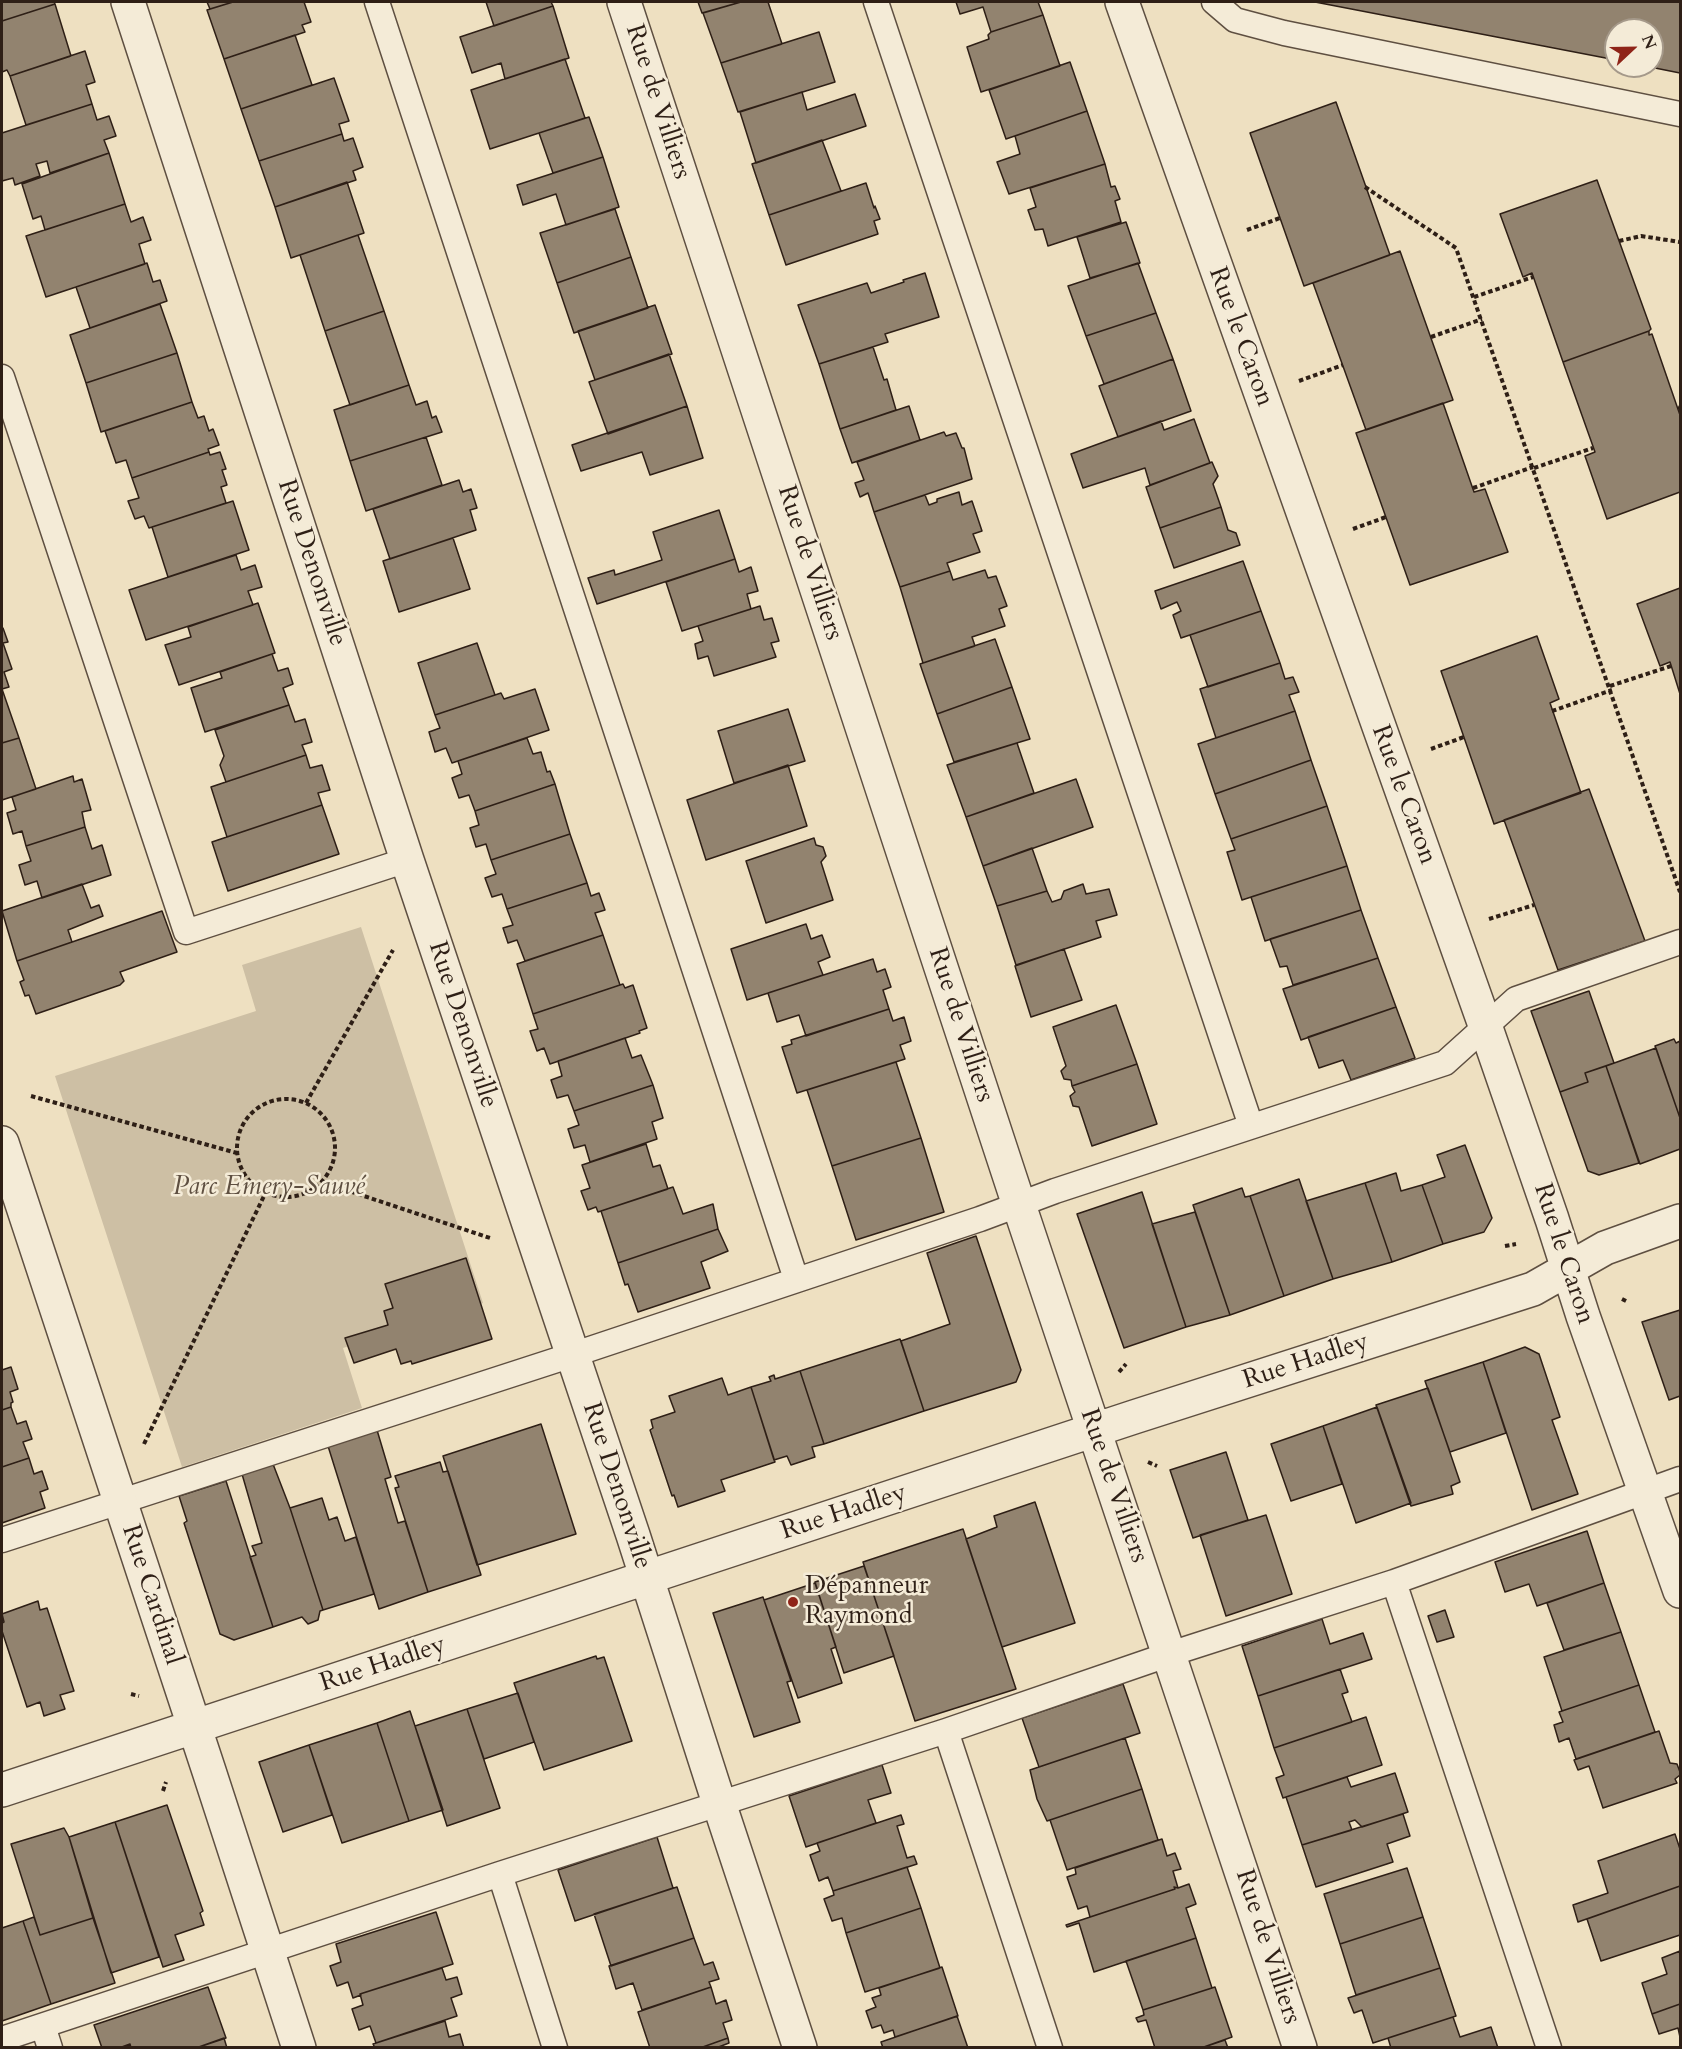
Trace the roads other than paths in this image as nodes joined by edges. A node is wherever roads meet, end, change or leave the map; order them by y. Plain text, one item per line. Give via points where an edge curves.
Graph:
1 (128, 2) edge
2 (377, 2) edge
3 (624, 2) edge
4 (876, 2) edge
5 (1122, 2) edge
6 (1214, 2) edge
7 (1680, 114) edge
8 (2, 377) edge
9 (407, 860) junction
10 (1680, 942) edge
11 (1486, 1028) junction
12 (1251, 1126) junction
13 (2, 1143) edge
14 (1019, 1205) junction
15 (1680, 1221) edge
16 (1568, 1269) junction
17 (796, 1280) junction
18 (572, 1355) junction
19 (1095, 1431) junction
20 (1680, 1479) edge
21 (1646, 1492) junction
22 (120, 1500) junction
23 (2, 1540) edge
24 (647, 1579) junction
25 (1394, 1582) junction
26 (1680, 1591) edge
27 (1170, 1654) junction
28 (195, 1726) junction
29 (946, 1731) junction
30 (2, 1790) edge
31 (719, 1803) junction
32 (500, 1874) junction
33 (267, 1952) junction
34 (46, 2037) edge
35 (2, 2039) edge
36 (299, 2048) edge
37 (555, 2048) edge
38 (800, 2048) edge
39 (1050, 2048) edge
40 (1300, 2048) edge
41 (1549, 2048) edge

1 - 9 street, Rue Denonville
2 - 17 lane
3 - 14 street, Rue de Villiers
4 - 12 lane
5 - 11 street, Rue le Caron
6 - 7 lane via 1235,20 1284,33
8 - 9 lane via 186,932
9 - 18 street, Rue Denonville
10 - 11 lane via 1516,999
11 - 12 lane via 1445,1063
11 - 16 street, Rue le Caron
12 - 14 lane
13 - 22 street, Rue Cardinal
14 - 17 lane
14 - 19 street, Rue de Villiers
15 - 16 street, Rue Hadley via 1605,1248
16 - 19 street, Rue Hadley via 1533,1288
16 - 21 street, Rue le Caron
17 - 18 lane
18 - 22 lane
18 - 24 street, Rue Denonville
19 - 24 street, Rue Hadley
19 - 27 street, Rue de Villiers
20 - 21 lane
21 - 25 lane
21 - 26 street, Rue le Caron
22 - 23 lane
22 - 28 street, Rue Cardinal
24 - 28 street, Rue Hadley
24 - 31 street, Rue Denonville
25 - 27 lane
25 - 41 lane
27 - 29 lane
27 - 40 street, Rue de Villiers
28 - 30 street, Rue Hadley
28 - 33 street, Rue Cardinal
29 - 31 lane
29 - 39 lane
31 - 32 lane
31 - 38 street, Rue Denonville
32 - 33 lane
32 - 37 lane
33 - 34 lane
33 - 36 street, Rue Cardinal
34 - 35 lane

